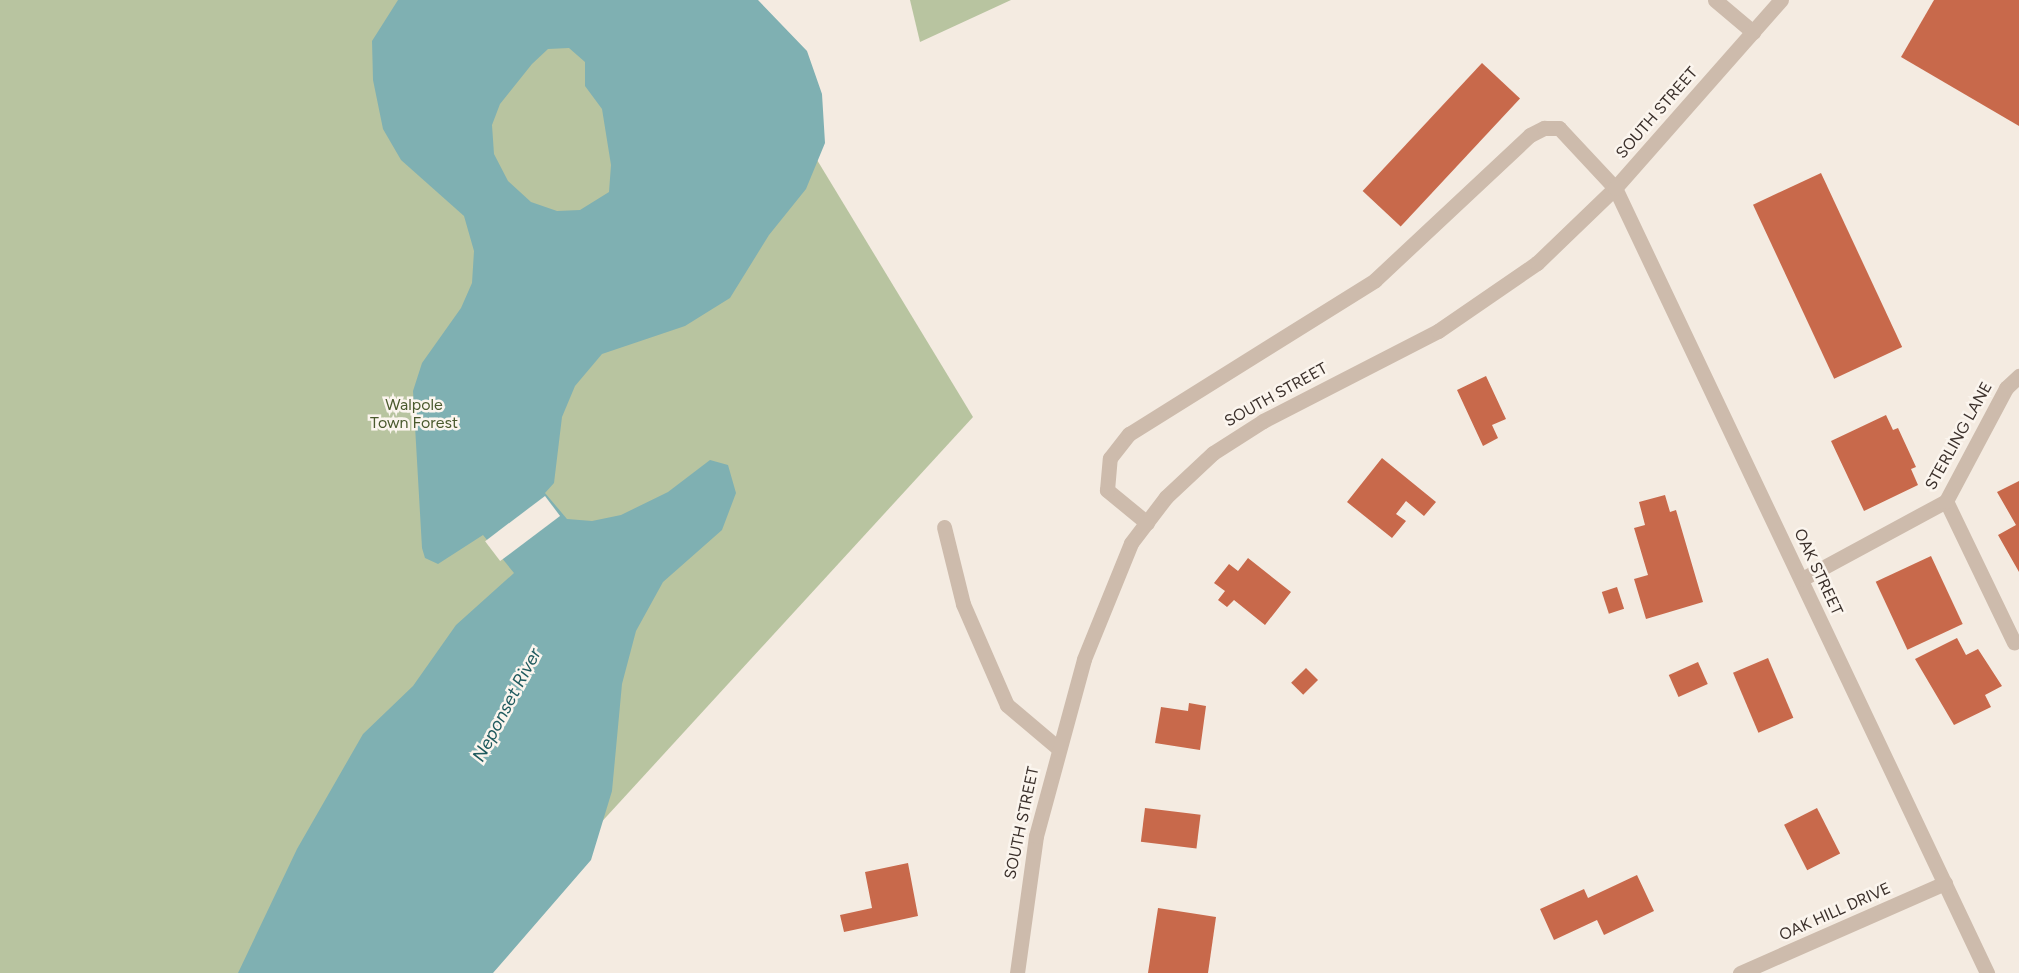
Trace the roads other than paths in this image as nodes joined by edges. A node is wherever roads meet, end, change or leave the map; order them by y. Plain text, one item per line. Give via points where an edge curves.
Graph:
1 (1715, 0) edge
2 (1781, 0) edge
3 (1753, 32) junction
4 (1615, 188) junction
5 (2019, 376) edge
6 (1946, 501) junction
7 (1147, 523) junction
8 (944, 526) dead end
9 (1802, 579) junction
10 (2014, 642) dead end
11 (1058, 748) junction
12 (1945, 883) junction
13 (1017, 973) edge
14 (1740, 973) edge
15 (1987, 973) edge

1 - 3 street
2 - 3 street, SOUTH STREET
3 - 4 street, SOUTH STREET
4 - 7 street, SOUTH STREET via 1578,227 1488,301 1281,411 1213,453
4 - 7 street, OAK STREET via 1559,128 1544,128 1530,135 1375,280 1129,434 1110,458 1107,490
4 - 9 street, OAK STREET
5 - 6 street, STERLING LANE via 2006,388
6 - 9 street, STERLING LANE
6 - 10 street
7 - 11 street, SOUTH STREET via 1131,543 1103,603
8 - 11 street via 963,604 1007,705
9 - 12 street, OAK STREET
11 - 13 street, SOUTH STREET via 1032,858
12 - 14 street, OAK HILL DRIVE
12 - 15 street, OAK STREET

